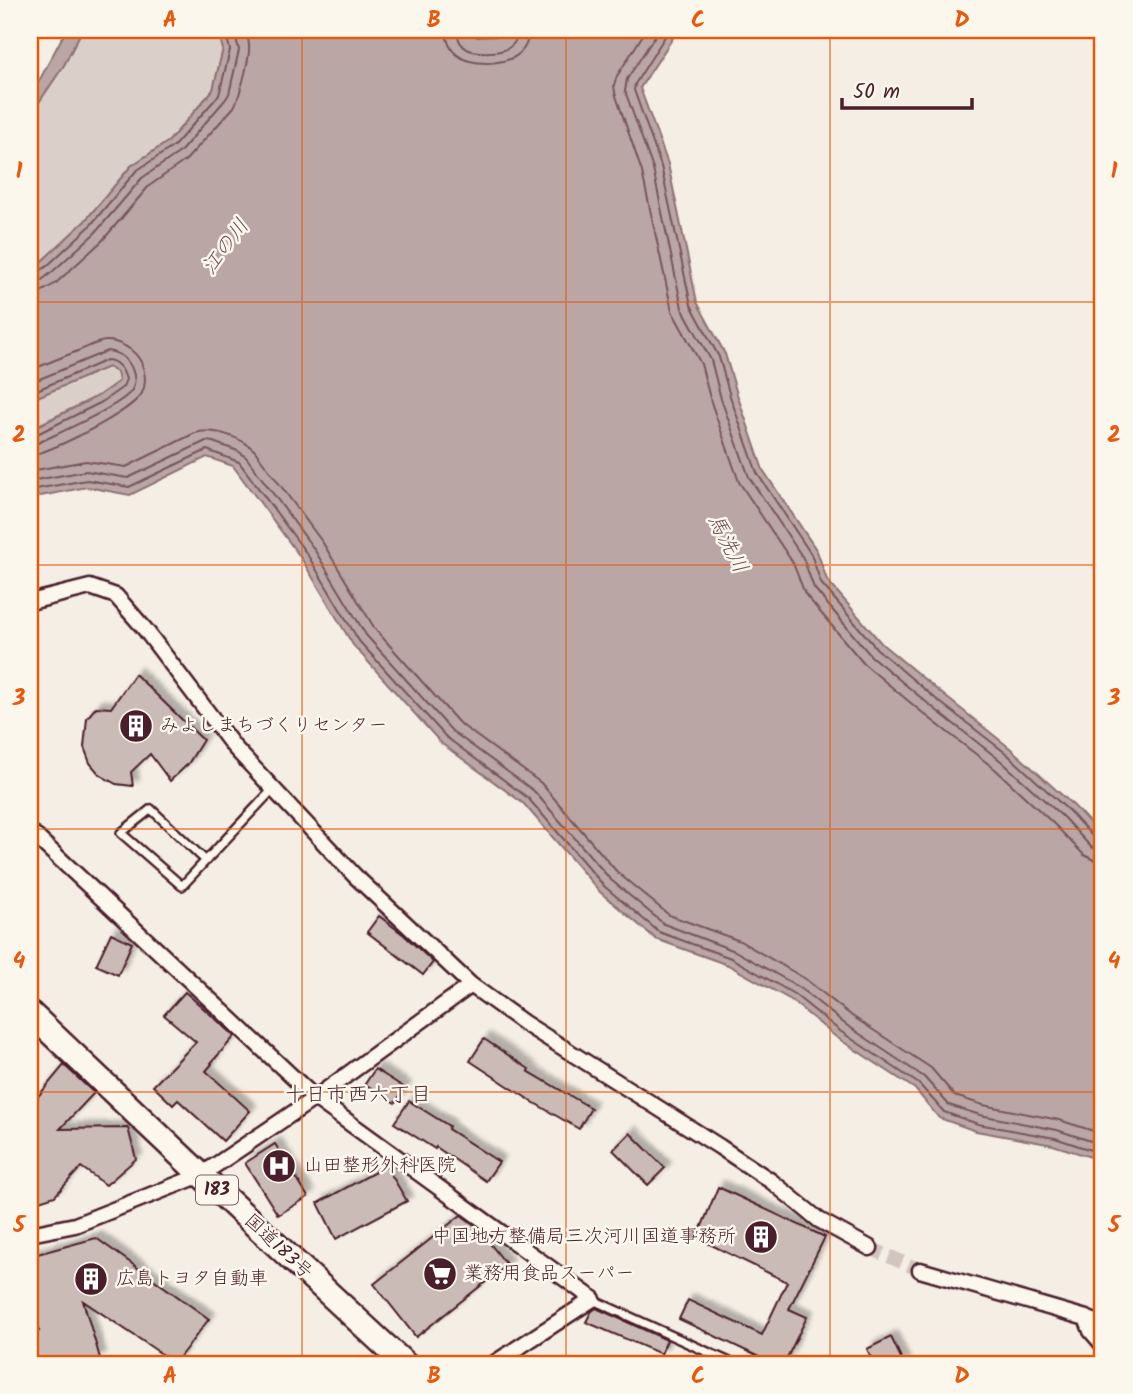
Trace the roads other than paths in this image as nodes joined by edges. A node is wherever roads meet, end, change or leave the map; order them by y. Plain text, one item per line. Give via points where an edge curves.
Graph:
1 (30, 602) edge
2 (273, 789) junction
3 (30, 831) edge
4 (206, 861) junction
5 (471, 985) junction
6 (30, 1013) edge
7 (315, 1098) junction
8 (201, 1175) junction
9 (30, 1234) edge
10 (870, 1248) tunnel mouth
11 (920, 1270) tunnel mouth
12 (593, 1299) junction
13 (1086, 1318) junction
14 (1103, 1325) edge
15 (1103, 1345) edge
16 (405, 1364) edge
17 (493, 1364) edge
18 (734, 1364) edge

1 - 2 street via 90,587 116,596 233,747
2 - 4 lane
2 - 5 street via 355,876
3 - 7 street
4 - 4 lane via 182,886 121,833 151,810
5 - 7 street
5 - 10 street via 771,1181 820,1220
6 - 8 highway, 国道183号 / 183
7 - 8 street
7 - 12 street
8 - 9 street via 75,1225
8 - 16 highway, 国道183号 / 183
11 - 13 street
12 - 17 street
12 - 18 lane
13 - 14 street
13 - 15 street

